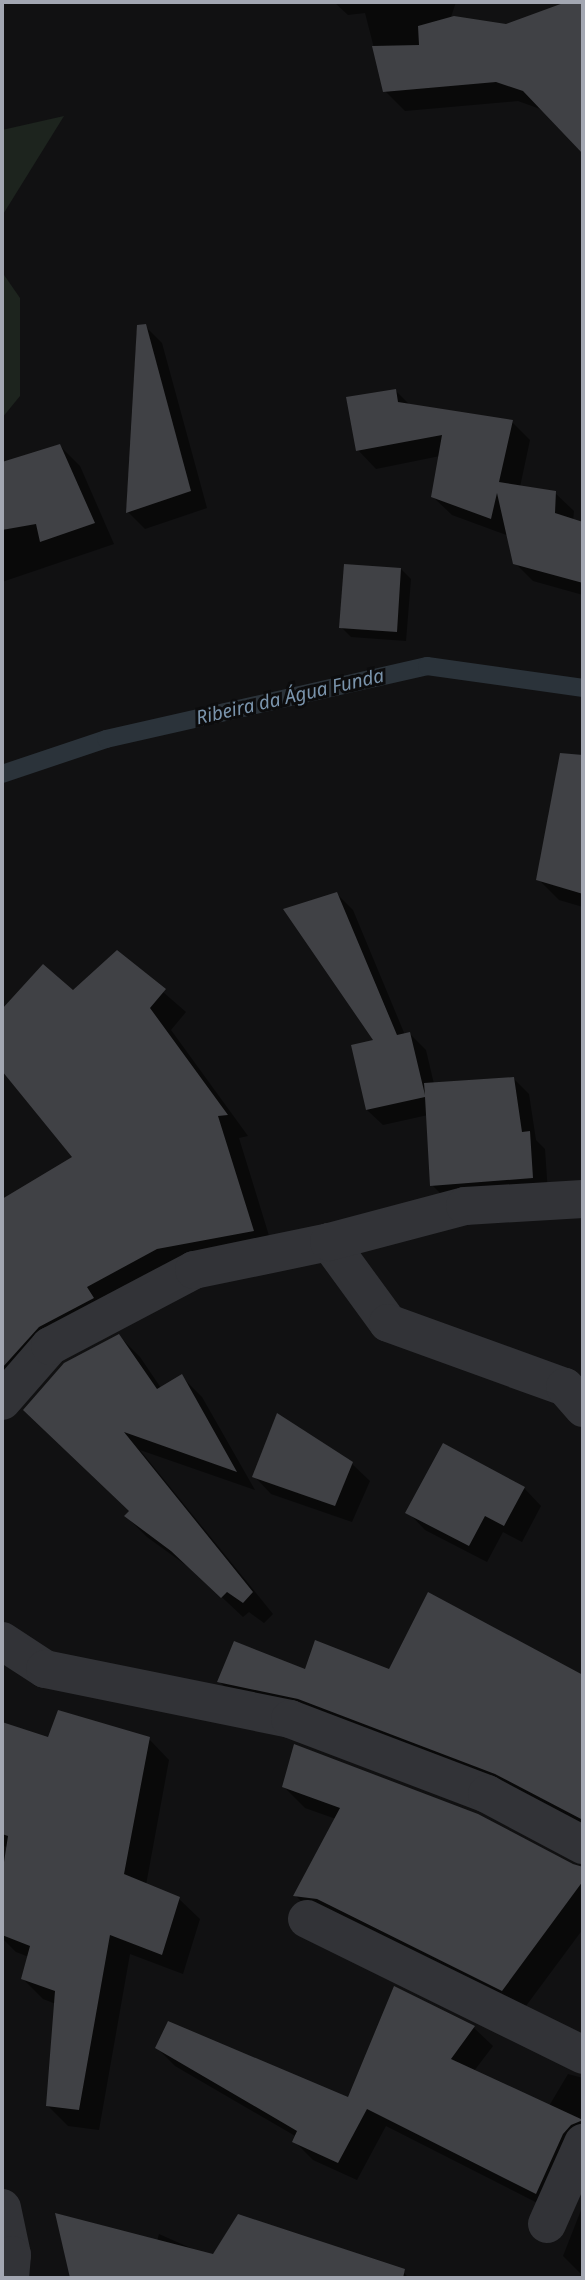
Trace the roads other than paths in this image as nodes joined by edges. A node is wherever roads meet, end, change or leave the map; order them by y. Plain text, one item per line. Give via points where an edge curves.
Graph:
1 (583, 1199) edge
2 (328, 1242) junction
3 (2, 1401) edge
4 (583, 1408) edge
5 (2, 1641) edge
6 (583, 1845) edge
7 (307, 1919) dead end
8 (583, 2055) edge
9 (583, 2143) edge
10 (2, 2208) edge
11 (547, 2224) dead end
12 (10, 2278) edge

1 - 2 street via 465,1206
2 - 3 street via 194,1270 50,1346
2 - 4 street via 388,1322 565,1387
5 - 6 street via 45,1669 290,1719 487,1794
7 - 8 street
9 - 11 street
10 - 12 street via 12,2255

